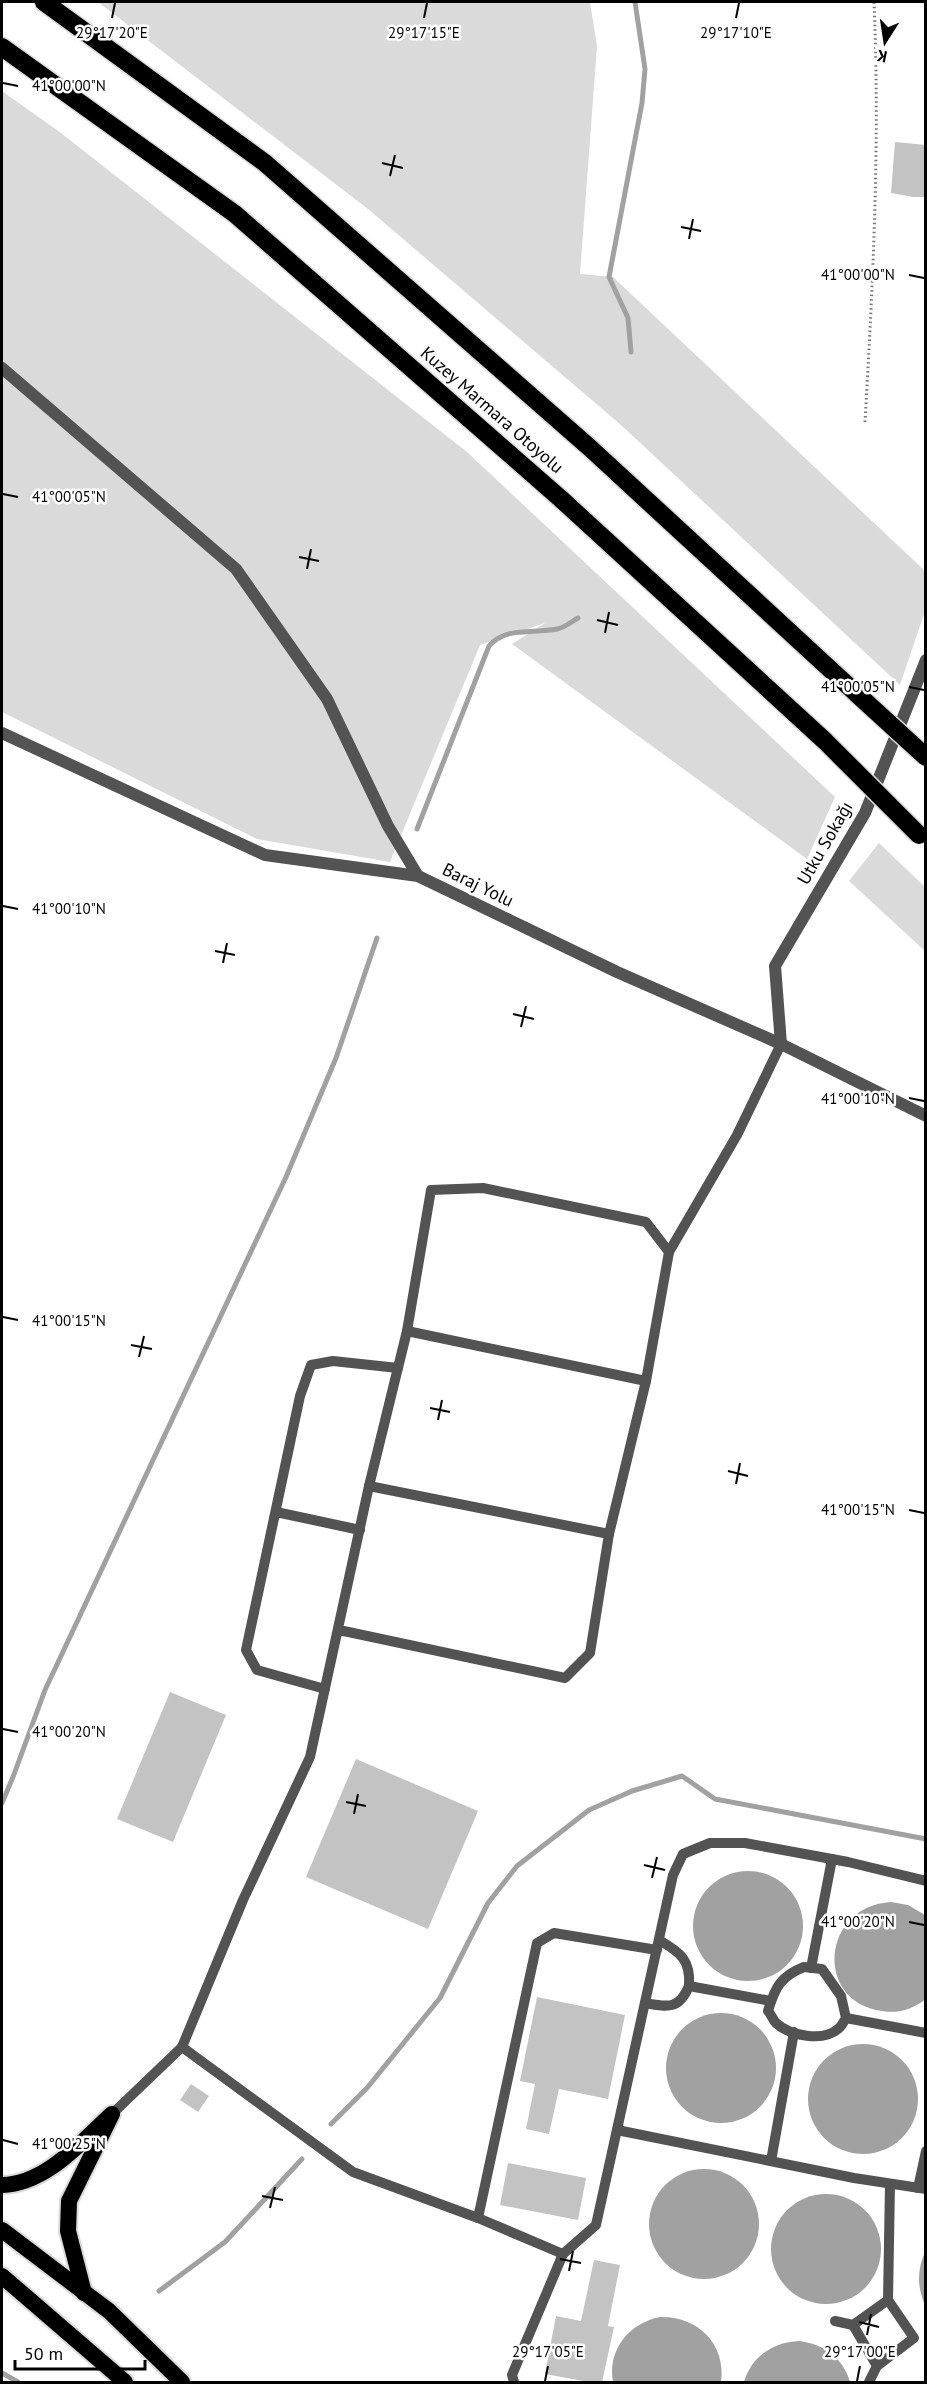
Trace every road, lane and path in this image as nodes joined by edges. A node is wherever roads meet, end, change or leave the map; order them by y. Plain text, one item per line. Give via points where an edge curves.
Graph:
1 (44, 2) edge
2 (874, 2) edge
3 (2, 46) edge
4 (2, 368) edge
5 (865, 422) dead end
6 (926, 660) edge
7 (2, 734) edge
8 (926, 757) edge
9 (922, 838) edge
10 (418, 876) junction
11 (781, 1044) junction
12 (926, 1116) edge
13 (669, 1252) junction
14 (407, 1331) junction
15 (398, 1368) junction
16 (646, 1382) junction
17 (369, 1486) junction
18 (276, 1512) junction
19 (360, 1530) junction
20 (609, 1534) junction
21 (339, 1630) junction
22 (325, 1689) junction
23 (832, 1859) junction
24 (926, 1881) edge
25 (658, 1945) junction
26 (811, 1968) junction
27 (689, 1986) junction
28 (771, 2001) junction
29 (645, 2003) junction
30 (846, 2018) junction
31 (794, 2032) junction
32 (926, 2033) edge
33 (182, 2047) junction
34 (112, 2114) junction
35 (617, 2130) junction
36 (926, 2151) edge
37 (771, 2161) junction
38 (890, 2184) junction
39 (2, 2185) edge
40 (922, 2189) edge
41 (478, 2218) junction
42 (2, 2230) edge
43 (563, 2254) junction
44 (2, 2276) edge
45 (84, 2293) junction
46 (888, 2300) junction
47 (835, 2321) dead end
48 (853, 2325) junction
49 (914, 2338) junction
50 (926, 2341) edge
51 (877, 2366) junction
52 (125, 2382) edge
53 (182, 2382) edge
54 (514, 2382) edge
55 (869, 2382) edge

1 - 8 highway, Kuzey Marmara Otoyolu, bridge via 265,163 589,447
2 - 5 path via 878,87
3 - 9 highway, Kuzey Marmara Otoyolu, bridge via 235,214 561,499 825,741
4 - 10 street via 236,569 327,699 388,826
6 - 11 street, Utku Sokağı via 865,813 775,966
7 - 10 street, Baraj Yolu via 265,855
10 - 11 street, Baraj Yolu via 617,972
11 - 12 street, Baraj Yolu
11 - 13 lane via 737,1135
13 - 14 lane via 646,1222 483,1188 431,1190
13 - 16 lane
14 - 15 lane
14 - 16 lane
15 - 17 lane
15 - 18 lane via 333,1361 310,1365
16 - 20 lane
17 - 19 lane
17 - 20 lane
18 - 19 lane
18 - 22 lane via 246,1650 257,1670
19 - 21 lane
20 - 21 lane via 590,1653 565,1678
21 - 22 lane
22 - 33 lane via 310,1757 243,1900
23 - 24 lane
23 - 25 lane via 746,1843 710,1843 683,1854 673,1875
23 - 26 lane
25 - 27 lane via 674,1948 684,1958 690,1970
25 - 29 lane
25 - 41 lane via 554,1933 537,1943
26 - 28 lane via 789,1973
26 - 30 lane via 822,1969 833,1983
27 - 28 lane
27 - 29 lane via 677,2005
28 - 31 lane via 768,2010 776,2023
29 - 35 lane
30 - 31 lane via 839,2029 826,2036
30 - 32 lane
31 - 37 lane
33 - 34 lane
33 - 41 lane via 353,2172
34 - 39 highway via 47,2171 17,2184
34 - 45 highway via 69,2201 68,2231
35 - 37 lane
35 - 43 lane via 596,2225
36 - 40 lane
37 - 38 lane
38 - 40 lane
38 - 46 lane
41 - 43 lane
42 - 45 highway
43 - 54 lane via 512,2375
44 - 52 highway
45 - 53 highway via 109,2311
46 - 48 lane
46 - 49 lane
47 - 48 lane
48 - 51 lane
49 - 50 lane
49 - 51 lane
51 - 55 lane

